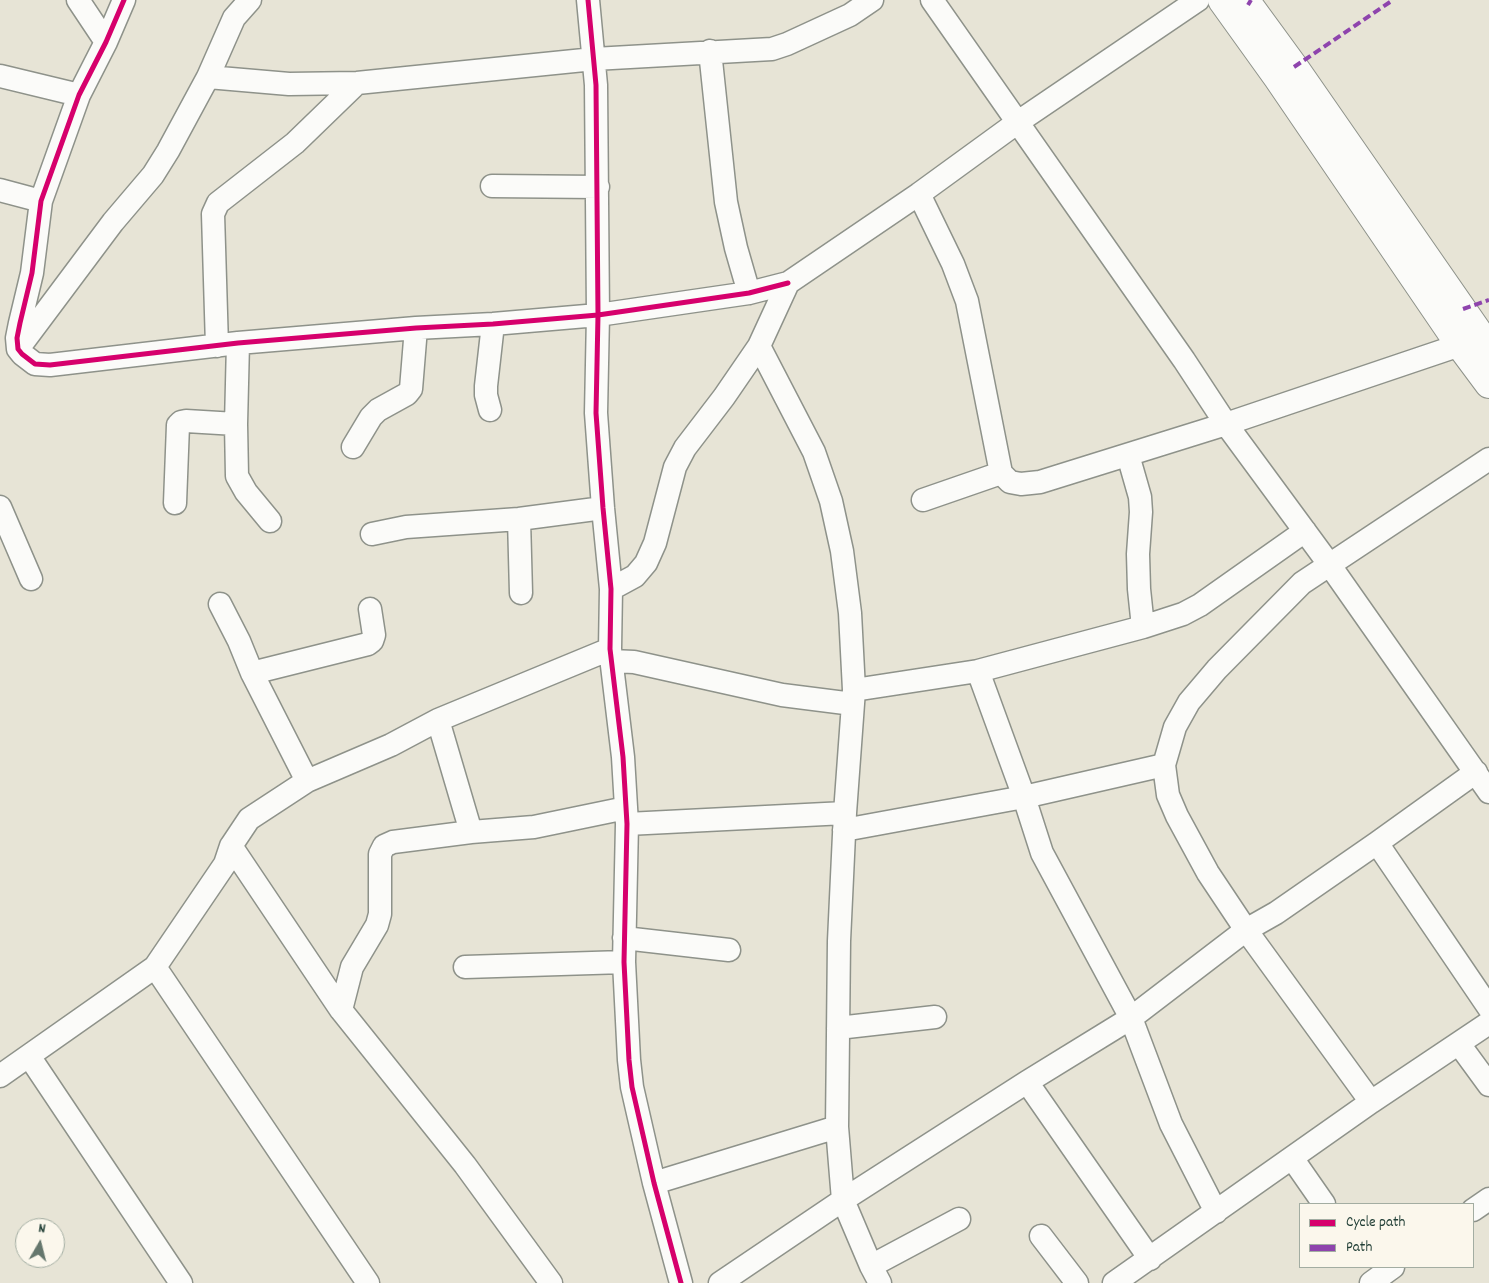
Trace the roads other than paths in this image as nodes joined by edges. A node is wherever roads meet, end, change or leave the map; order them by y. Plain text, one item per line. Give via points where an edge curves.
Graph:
1 (78, 0) edge
2 (124, 0) edge
3 (250, 0) edge
4 (588, 0) edge
5 (872, 0) edge
6 (932, 0) edge
7 (1198, 0) edge
8 (1222, 0) edge
9 (1245, 0) edge
10 (106, 42) junction
11 (710, 51) junction
12 (594, 58) junction
13 (0, 76) edge
14 (208, 77) junction
15 (357, 83) junction
16 (79, 95) junction
17 (1018, 122) junction
18 (492, 186) dead end
19 (598, 187) junction
20 (0, 190) edge
21 (919, 194) junction
22 (41, 201) junction
23 (788, 284) junction
24 (749, 293) junction
25 (598, 314) junction
26 (493, 324) junction
27 (416, 328) junction
28 (227, 345) junction
29 (1460, 345) junction
30 (759, 346) junction
31 (1489, 348) edge
32 (18, 349) junction
33 (1489, 384) edge
34 (490, 410) dead end
35 (236, 424) junction
36 (1226, 424) junction
37 (353, 447) dead end
38 (1128, 454) junction
39 (1489, 459) edge
40 (1001, 473) junction
41 (923, 500) dead end
42 (175, 503) dead end
43 (0, 507) edge
44 (603, 508) junction
45 (519, 519) junction
46 (270, 521) dead end
47 (1305, 532) junction
48 (372, 534) dead end
49 (1329, 564) junction
50 (32, 579) dead end
51 (611, 589) junction
52 (521, 594) dead end
53 (220, 604) dead end
54 (370, 609) dead end
55 (1143, 628) junction
56 (610, 655) junction
57 (978, 671) junction
58 (252, 673) junction
59 (853, 697) junction
60 (438, 720) junction
61 (1164, 766) junction
62 (1476, 772) junction
63 (307, 781) junction
64 (1489, 792) edge
65 (1024, 797) junction
66 (627, 816) junction
67 (844, 822) junction
68 (471, 832) junction
69 (1377, 843) junction
70 (231, 846) junction
71 (1246, 930) junction
72 (624, 938) junction
73 (729, 950) dead end
74 (624, 962) junction
75 (352, 967) junction
76 (465, 967) dead end
77 (154, 968) junction
78 (314, 972) junction
79 (1489, 1008) edge
80 (340, 1010) junction
81 (934, 1017) dead end
82 (1132, 1018) junction
83 (1489, 1023) edge
84 (838, 1028) junction
85 (1459, 1044) junction
86 (28, 1056) junction
87 (0, 1076) edge
88 (1027, 1082) junction
89 (1489, 1085) edge
90 (1371, 1102) junction
91 (836, 1127) junction
92 (1292, 1158) junction
93 (654, 1183) junction
94 (1489, 1199) edge
95 (843, 1200) junction
96 (1323, 1203) edge
97 (1474, 1209) edge
98 (1216, 1212) junction
99 (959, 1219) dead end
100 (1041, 1236) dead end
101 (1150, 1259) junction
102 (876, 1274) edge
103 (181, 1283) edge
104 (368, 1283) edge
105 (551, 1283) edge
106 (681, 1283) edge
107 (720, 1283) edge
108 (1077, 1283) edge
109 (1114, 1283) edge

1 - 10 street
2 - 10 street
3 - 14 street via 234,18
4 - 12 street
5 - 11 street via 850,15 772,49
6 - 17 street
7 - 17 street
8 - 29 main road
9 - 31 main road
10 - 16 street
11 - 12 street
11 - 24 street via 726,202
12 - 15 street
12 - 19 street
13 - 16 street
14 - 15 street via 289,84
14 - 32 street via 153,175 113,222
15 - 28 street via 295,143 218,202 213,214
16 - 22 street
17 - 21 street
17 - 36 street
18 - 19 street
19 - 25 street
20 - 22 street
21 - 23 street
21 - 40 street via 967,301
22 - 32 street via 32,273 17,338
23 - 24 street
23 - 30 street
24 - 25 street
25 - 26 street
25 - 44 street via 596,413
26 - 27 street
26 - 34 street via 486,386
27 - 28 street
27 - 37 street via 411,389 371,417
28 - 32 street via 44,365 28,360
28 - 35 street
29 - 33 main road
29 - 36 street
30 - 51 street via 685,448 675,467 655,543 646,563 635,576
30 - 59 street via 814,452 831,501 850,613
35 - 42 street via 180,422
35 - 46 street via 237,476
36 - 38 street
36 - 47 street
38 - 40 street via 1040,482 1010,482
38 - 55 street via 1140,497 1138,554
39 - 49 street
40 - 41 street
43 - 50 street
44 - 45 street
44 - 51 street
45 - 48 street via 406,527
45 - 52 street
47 - 49 street
47 - 55 street via 1200,605
49 - 61 street via 1302,583 1273,611 1189,702 1176,727
49 - 62 street
51 - 56 street
53 - 58 street
54 - 58 street via 374,636 368,644
55 - 57 street
56 - 59 street via 782,695
56 - 60 street
56 - 66 street
57 - 59 street
57 - 65 street
58 - 63 street
59 - 67 street
60 - 63 street via 391,745
60 - 68 street
61 - 65 street
61 - 71 street via 1168,795 1177,816 1208,873
62 - 64 street
62 - 69 street
63 - 70 street via 249,819
65 - 67 street
65 - 82 street via 1042,853
66 - 67 street
66 - 68 street
66 - 72 street
67 - 84 street
68 - 75 street via 392,842 384,846 380,854 380,914
69 - 71 street
69 - 79 street
70 - 77 street via 225,864
70 - 78 street
71 - 82 street
71 - 90 street
72 - 73 street
72 - 74 street
74 - 76 street
74 - 93 street via 632,1087
75 - 78 street
75 - 80 street
77 - 86 street
77 - 104 street
78 - 80 street
80 - 105 street via 465,1165
81 - 84 street
82 - 88 street
82 - 98 street via 1171,1124
83 - 85 street
84 - 91 street
85 - 89 street
85 - 90 street
86 - 87 street
86 - 103 street
88 - 95 street
88 - 101 street
90 - 92 street
91 - 93 street
91 - 95 street
92 - 96 street
92 - 98 street
93 - 106 street
94 - 97 street
95 - 102 street
95 - 107 street
98 - 101 street
99 - 102 street
100 - 108 street
101 - 109 street

